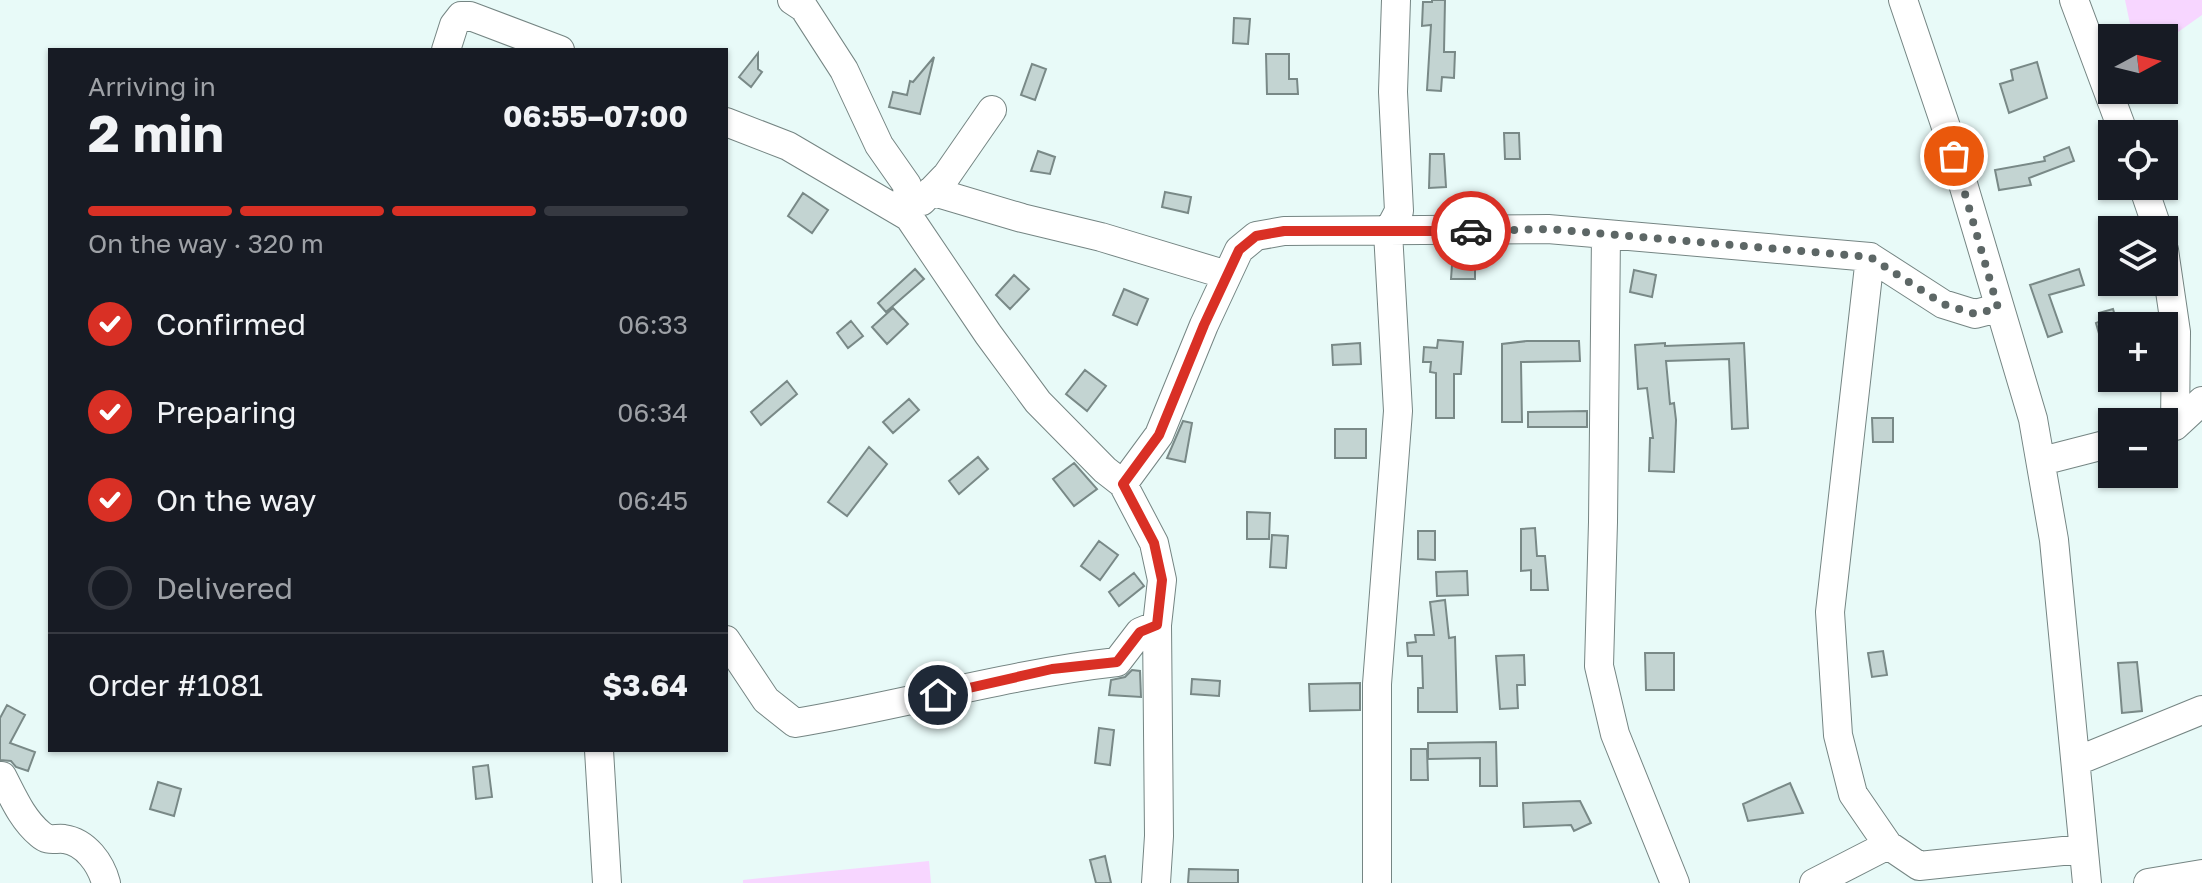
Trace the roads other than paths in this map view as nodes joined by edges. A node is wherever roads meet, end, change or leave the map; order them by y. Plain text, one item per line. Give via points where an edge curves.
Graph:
1 (792, 0) edge
2 (1396, 0) edge
3 (1903, 0) edge
4 (2074, 0) edge
5 (447, 48) edge
6 (555, 48) edge
7 (992, 110) dead end
8 (2119, 120) edge
9 (728, 123) edge
10 (931, 191) junction
11 (909, 217) junction
12 (1388, 232) junction
13 (1606, 234) junction
14 (1870, 257) junction
15 (1227, 275) junction
16 (2171, 296) edge
17 (1998, 308) junction
18 (2202, 401) edge
19 (2180, 427) edge
20 (2098, 447) edge
21 (2042, 461) junction
22 (1123, 484) junction
23 (1157, 625) junction
24 (728, 643) edge
25 (2202, 710) edge
26 (599, 752) edge
27 (2077, 761) junction
28 (2, 776) dead end
29 (1888, 845) junction
30 (2082, 849) junction
31 (2202, 874) edge
32 (106, 883) edge
33 (607, 883) edge
34 (1156, 883) edge
35 (1377, 883) edge
36 (1675, 883) edge
37 (1814, 883) edge
38 (2087, 883) edge
39 (2148, 883) edge

1 - 11 street via 804,8 844,70 879,145 907,185
2 - 12 street via 1393,92 1399,211
3 - 17 street
4 - 8 street
5 - 6 street via 454,25 461,16 470,16
7 - 10 street
9 - 11 street via 788,146
10 - 11 street
10 - 15 street
11 - 22 street via 1038,402
12 - 13 street via 1548,229
12 - 15 street via 1284,231 1256,236 1239,250
12 - 35 street via 1398,411 1377,684
13 - 14 street
13 - 36 street via 1599,666 1615,734
14 - 17 street via 1943,304 1975,314
14 - 29 street via 1830,612 1838,735 1853,794
15 - 22 street via 1159,435
16 - 19 street
17 - 21 street
18 - 19 street
20 - 21 street
21 - 27 street
22 - 23 street via 1154,543 1162,580
23 - 24 street via 1140,632 1117,662 1052,669 795,723 766,700
23 - 34 street
25 - 27 street
26 - 33 street
27 - 30 street
28 - 32 street via 19,810 42,837 80,845 101,866
29 - 30 street via 1919,866
29 - 37 street
30 - 38 street
31 - 39 street

